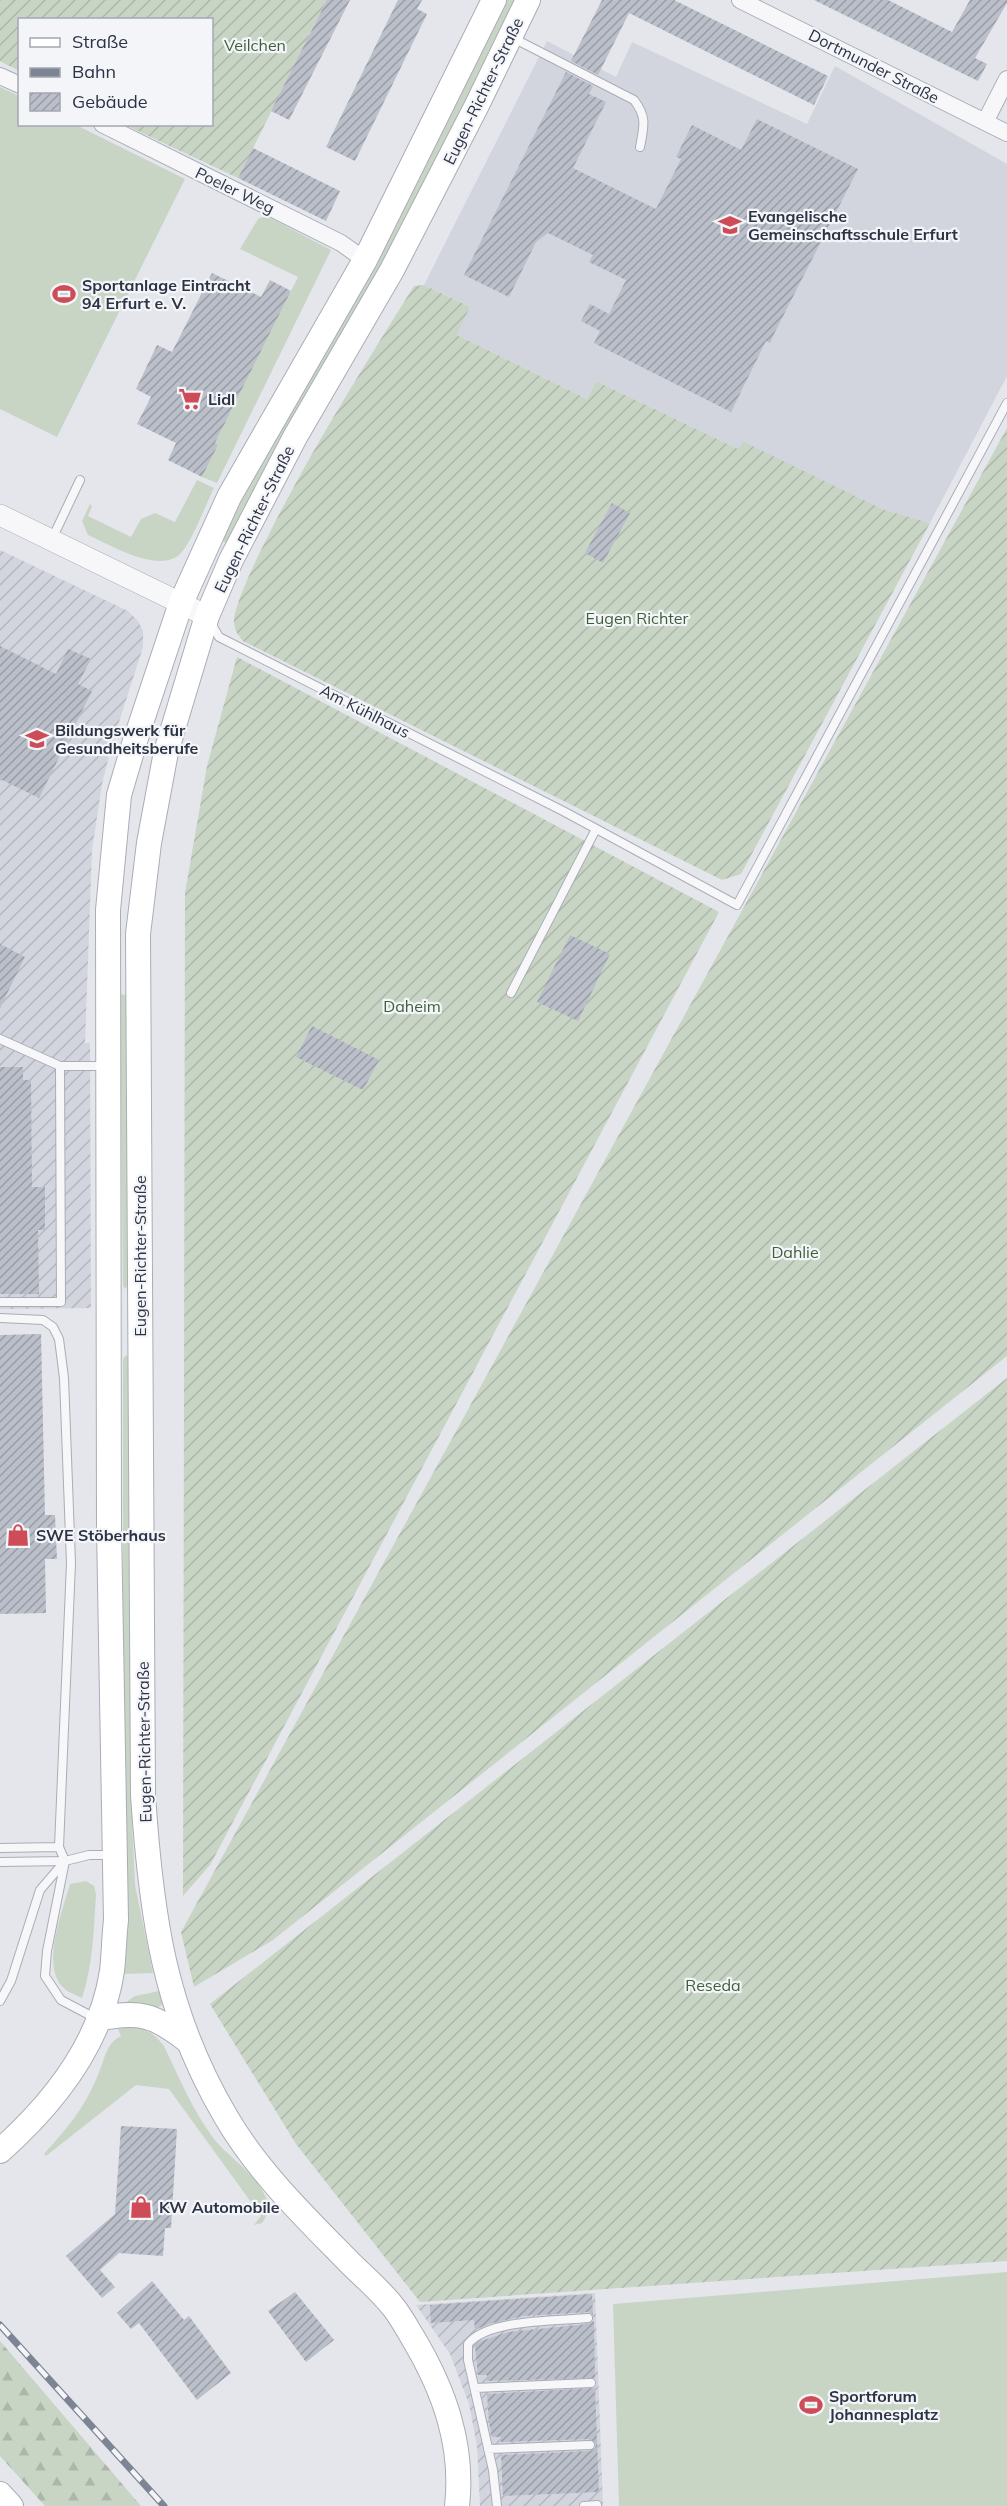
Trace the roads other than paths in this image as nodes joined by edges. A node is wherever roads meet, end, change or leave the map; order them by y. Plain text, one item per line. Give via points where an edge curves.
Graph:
1 (494, 0) edge
2 (528, 0) edge
3 (740, 0) edge
4 (510, 36) junction
5 (0, 76) edge
6 (1007, 79) edge
7 (18, 84) edge
8 (986, 122) junction
9 (106, 126) edge
10 (1007, 133) edge
11 (640, 147) dead end
12 (365, 260) junction
13 (1007, 403) edge
14 (80, 480) dead end
15 (0, 515) edge
16 (51, 540) junction
17 (181, 603) junction
18 (207, 616) junction
19 (596, 829) junction
20 (511, 993) dead end
21 (0, 1038) edge
22 (60, 1066) junction
23 (110, 1066) junction
24 (0, 1302) edge
25 (0, 1318) edge
26 (59, 1847) junction
27 (0, 1848) edge
28 (114, 1855) junction
29 (65, 1861) junction
30 (0, 1862) edge
31 (0, 2001) edge
32 (98, 2019) junction
33 (188, 2041) junction
34 (0, 2151) edge
35 (588, 2318) dead end
36 (591, 2383) dead end
37 (475, 2388) junction
38 (590, 2445) dead end
39 (488, 2449) junction
40 (0, 2494) edge
41 (597, 2505) edge
42 (11, 2506) edge
43 (457, 2506) edge
44 (497, 2506) edge
45 (584, 2506) edge

1 - 12 main road, Eugen-Richter-Straße
2 - 4 main road, Eugen-Richter-Straße
3 - 8 street, Dortmunder Straße
4 - 11 lane via 634,100 645,125
4 - 18 main road, Eugen-Richter-Straße via 392,270 295,437 231,560
5 - 7 street
6 - 8 street
8 - 10 street, Dortmunder Straße
9 - 12 street, Poeler Weg via 330,238
12 - 17 main road, Eugen-Richter-Straße via 229,497
13 - 19 lane, Am Kühlhaus via 737,905
14 - 16 lane
15 - 16 street, Am Kühlhaus
16 - 17 street, Am Kühlhaus
17 - 18 street, Am Kühlhaus
17 - 23 main road, Eugen-Richter-Straße via 119,795 108,910
18 - 19 lane, Am Kühlhaus via 219,638
18 - 33 main road, Eugen-Richter-Straße via 166,752 138,934 143,1795 158,1939
19 - 20 lane
21 - 22 lane
22 - 23 lane
22 - 24 lane via 62,1302
23 - 28 main road, Eugen-Richter-Straße
25 - 26 lane via 43,1320 53,1327 59,1339 71,1563
26 - 27 lane
26 - 29 lane
28 - 29 lane via 89,1855
28 - 32 main road, Eugen-Richter-Straße via 116,1920 111,1972
29 - 30 lane
29 - 31 lane via 40,1890 11,1982
29 - 32 lane via 45,1976 61,2000
32 - 33 main road via 121,2014 151,2017
32 - 34 main road, Eugen-Richter-Straße via 84,2051 49,2104
33 - 43 main road, Eugen-Richter-Straße via 226,2118 254,2158 303,2215 394,2308 431,2369 454,2431
35 - 37 lane via 493,2327 475,2335 468,2344 468,2360
36 - 37 lane
37 - 39 lane
38 - 39 lane
39 - 44 lane
40 - 42 main road
41 - 45 lane

